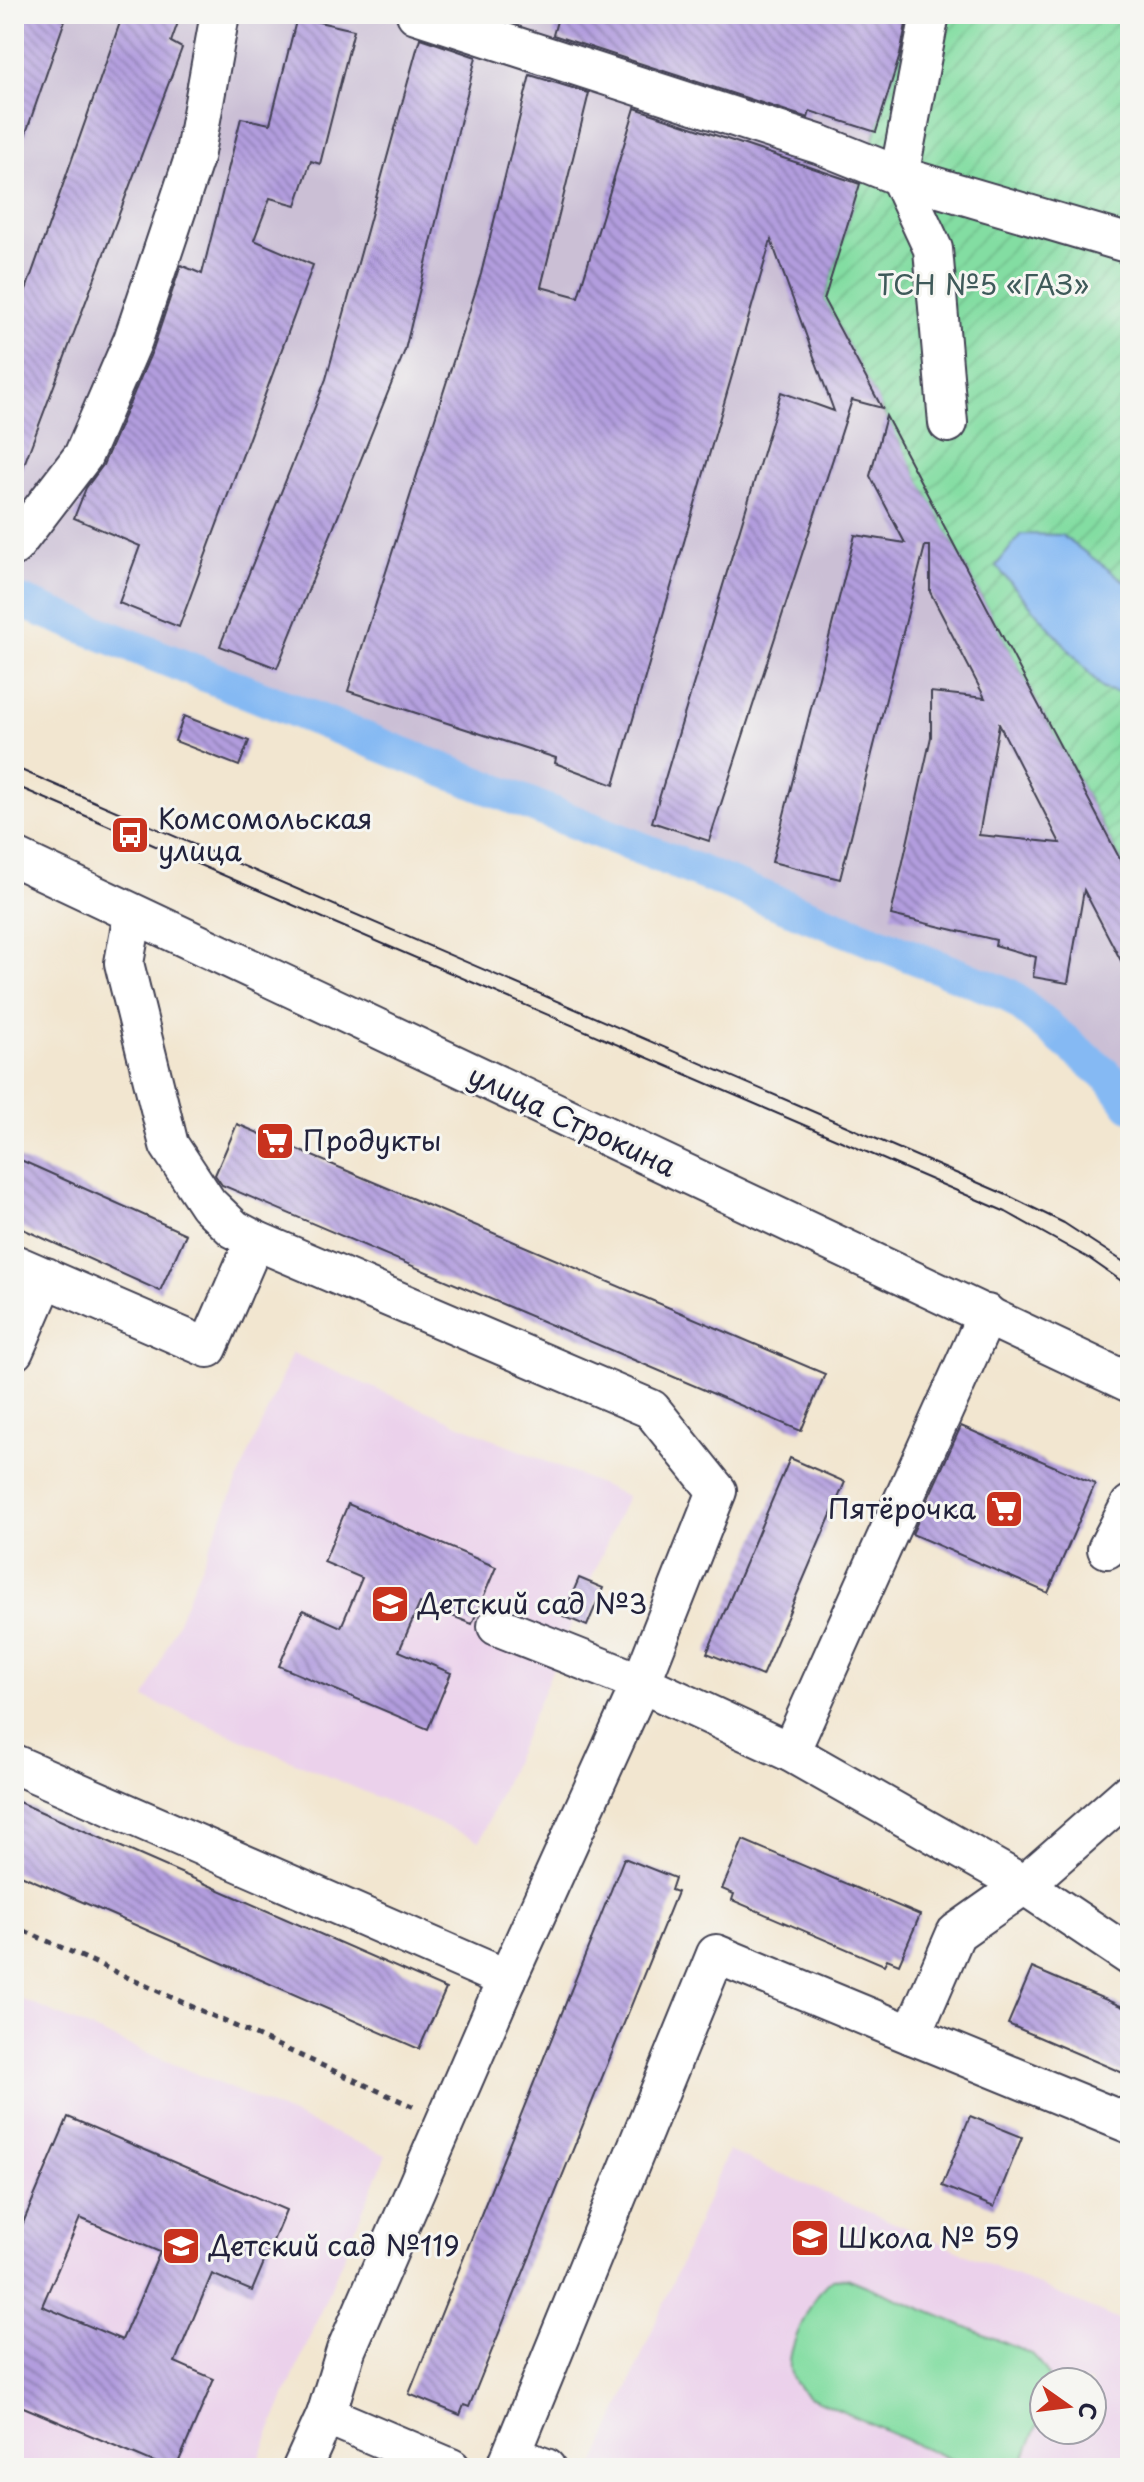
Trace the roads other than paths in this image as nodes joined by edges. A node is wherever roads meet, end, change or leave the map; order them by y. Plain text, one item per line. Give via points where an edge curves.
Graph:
1 (220, 14) edge
2 (416, 14) edge
3 (930, 14) edge
4 (899, 176) junction
5 (1130, 244) edge
6 (948, 423) dead end
7 (14, 546) edge
8 (14, 857) edge
9 (133, 914) junction
10 (255, 1240) junction
11 (30, 1270) edge
12 (987, 1314) junction
13 (14, 1351) edge
14 (1130, 1383) edge
15 (1130, 1505) edge
16 (1107, 1549) dead end
17 (497, 1626) dead end
18 (641, 1683) junction
19 (790, 1752) junction
20 (14, 1764) edge
21 (1130, 1792) edge
22 (1024, 1885) junction
23 (1130, 1956) edge
24 (507, 1979) junction
25 (912, 2035) junction
26 (1130, 2124) edge
27 (326, 2415) junction
28 (521, 2464) edge
29 (302, 2468) edge
30 (451, 2468) edge

1 - 7 street via 194,158 133,340 83,456
2 - 4 street via 821,145
3 - 4 street
4 - 5 street
4 - 6 street via 933,249
8 - 9 street, улица Строкина
9 - 10 street via 124,963 169,1145 208,1204 234,1229
9 - 12 street, улица Строкина
10 - 11 street via 208,1348
10 - 18 street via 651,1409 717,1491
11 - 13 street
12 - 14 street, улица Строкина
12 - 19 street
15 - 16 street
17 - 18 street
18 - 19 street
18 - 24 street
19 - 22 street
20 - 24 street
21 - 22 street
22 - 23 street
22 - 25 street via 956,1933
24 - 27 street via 346,2350
25 - 26 street
25 - 28 street via 716,1954
27 - 29 street
27 - 30 street

